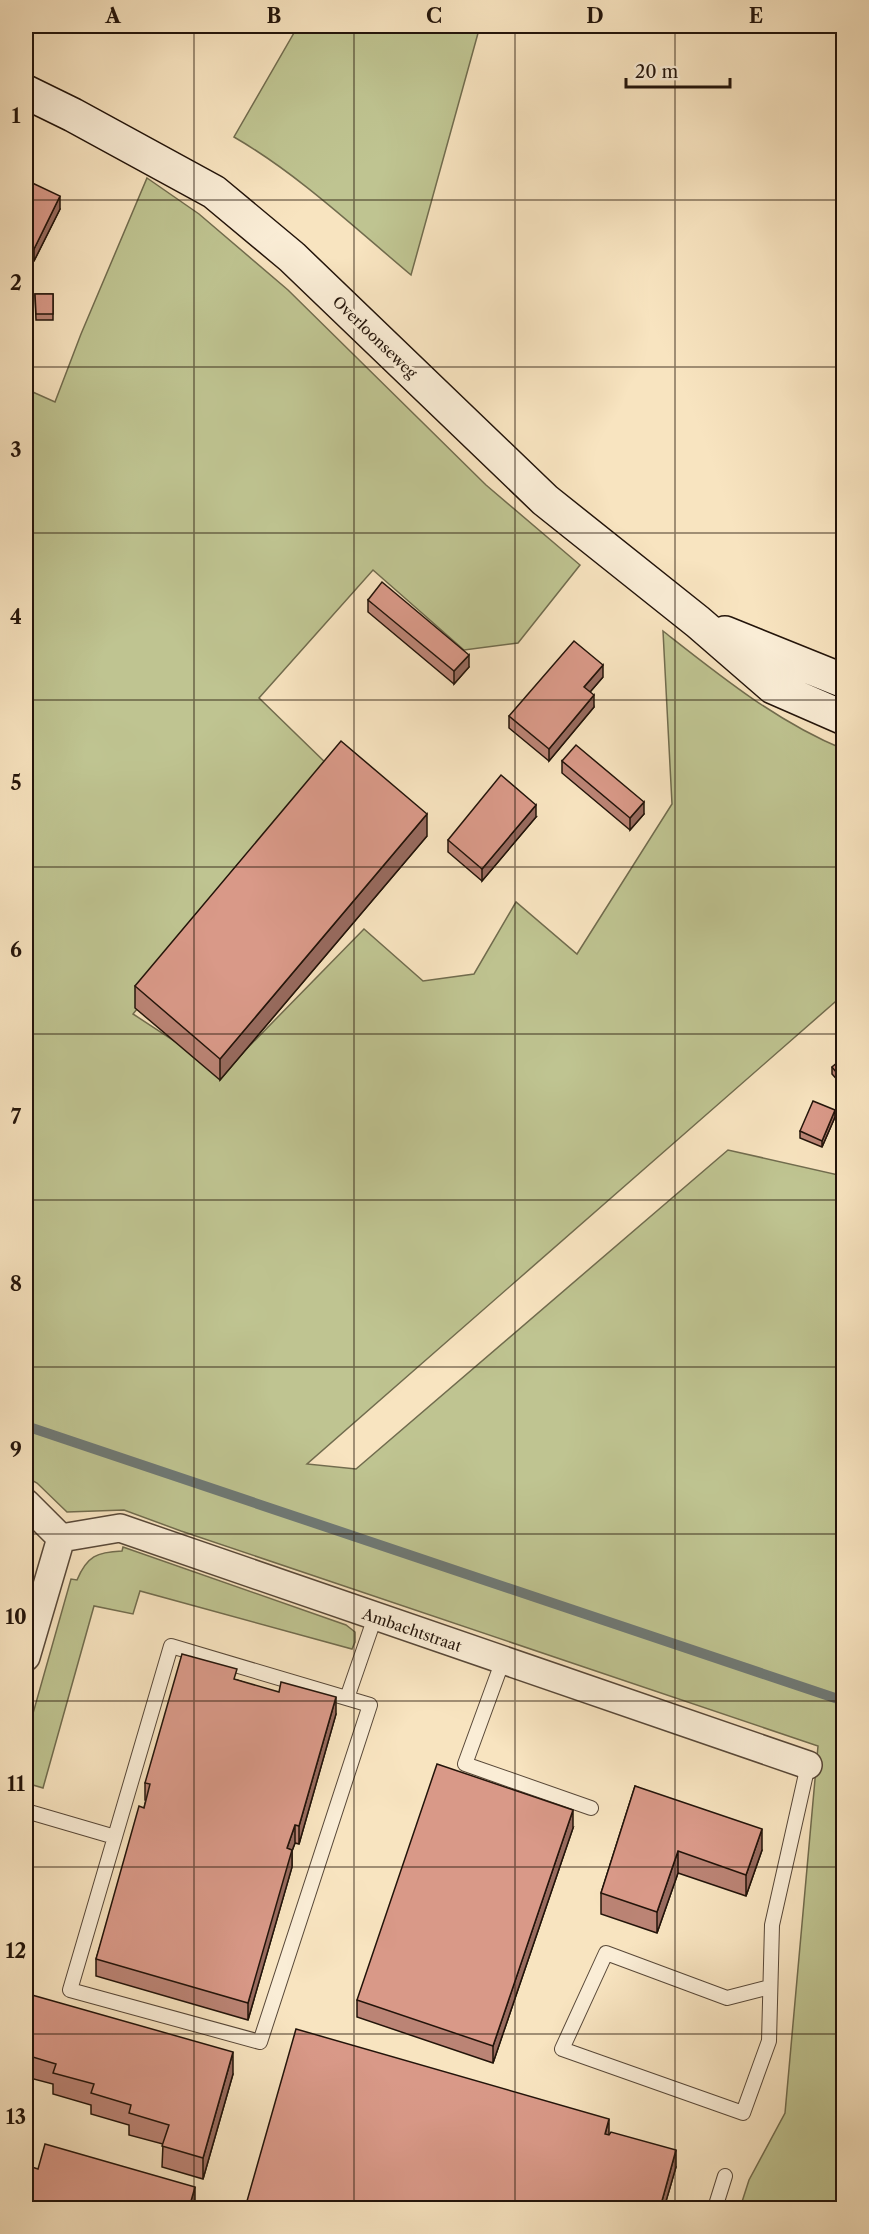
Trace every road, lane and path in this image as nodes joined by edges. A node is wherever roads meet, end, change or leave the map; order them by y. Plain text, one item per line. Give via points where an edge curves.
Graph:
1 (26, 92) edge
2 (698, 622) junction
3 (843, 681) edge
4 (843, 718) edge
5 (26, 1503) edge
6 (61, 1538) junction
7 (375, 1617) junction
8 (26, 1657) edge
9 (502, 1660) junction
10 (347, 1698) junction
11 (808, 1765) joint
12 (591, 1808) dead end
13 (26, 1811) edge
14 (115, 1837) junction
15 (771, 1987) junction
16 (725, 2176) dead end
17 (716, 2208) edge

1 - 2 street, Overloonseweg via 214,192 292,257 545,500
2 - 3 street, Overloonseweg
2 - 4 street, Overloonseweg via 773,687
5 - 6 street
6 - 7 street, Ambachtstraat via 120,1528
6 - 8 street
7 - 9 street, Ambachtstraat
7 - 10 lane
9 - 11 street, Ambachtstraat
9 - 12 lane via 465,1764
10 - 14 lane via 171,1646
10 - 14 lane via 370,1705 260,2042 70,1990
11 - 15 lane via 772,1925
13 - 14 lane
15 - 15 lane via 769,2042 743,2113 562,2049 606,1953 727,1998
16 - 17 lane

